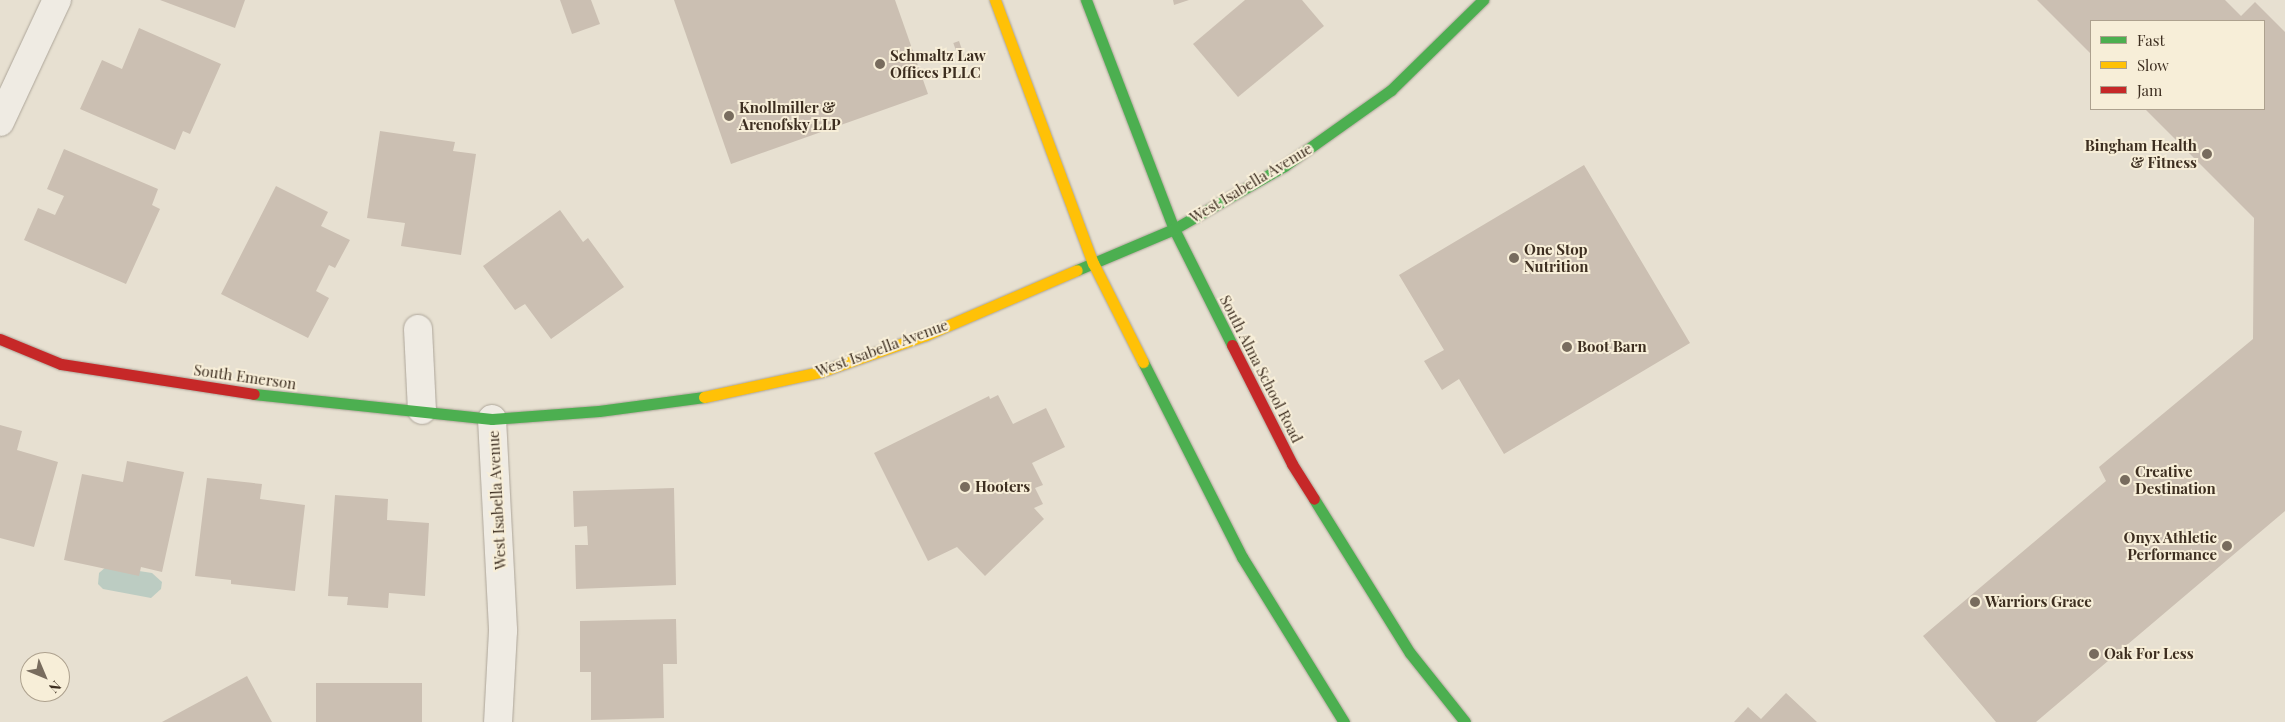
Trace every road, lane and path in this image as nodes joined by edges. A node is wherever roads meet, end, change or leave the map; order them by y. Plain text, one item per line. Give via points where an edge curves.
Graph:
1 (57, 0) edge
2 (995, 0) edge
3 (1086, 0) edge
4 (1483, 0) edge
5 (0, 122) edge
6 (1174, 229) junction
7 (1093, 263) junction
8 (418, 329) dead end
9 (0, 339) edge
10 (422, 410) junction
11 (492, 419) junction
12 (498, 722) edge
13 (1344, 722) edge
14 (1464, 722) edge

1 - 5 street
2 - 7 main road
3 - 6 main road, South Alma School Road
4 - 6 main road, West Isabella Avenue via 1391,90 1284,166
6 - 7 main road, West Isabella Avenue
6 - 14 main road, South Alma School Road via 1292,464 1410,652
7 - 11 main road, West Isabella Avenue via 926,335 820,372 722,395 598,411
7 - 13 main road via 1242,557
8 - 10 street
9 - 10 main road, South Emerson via 61,364 283,399
10 - 11 main road, South Emerson
11 - 12 street, West Isabella Avenue via 503,631

